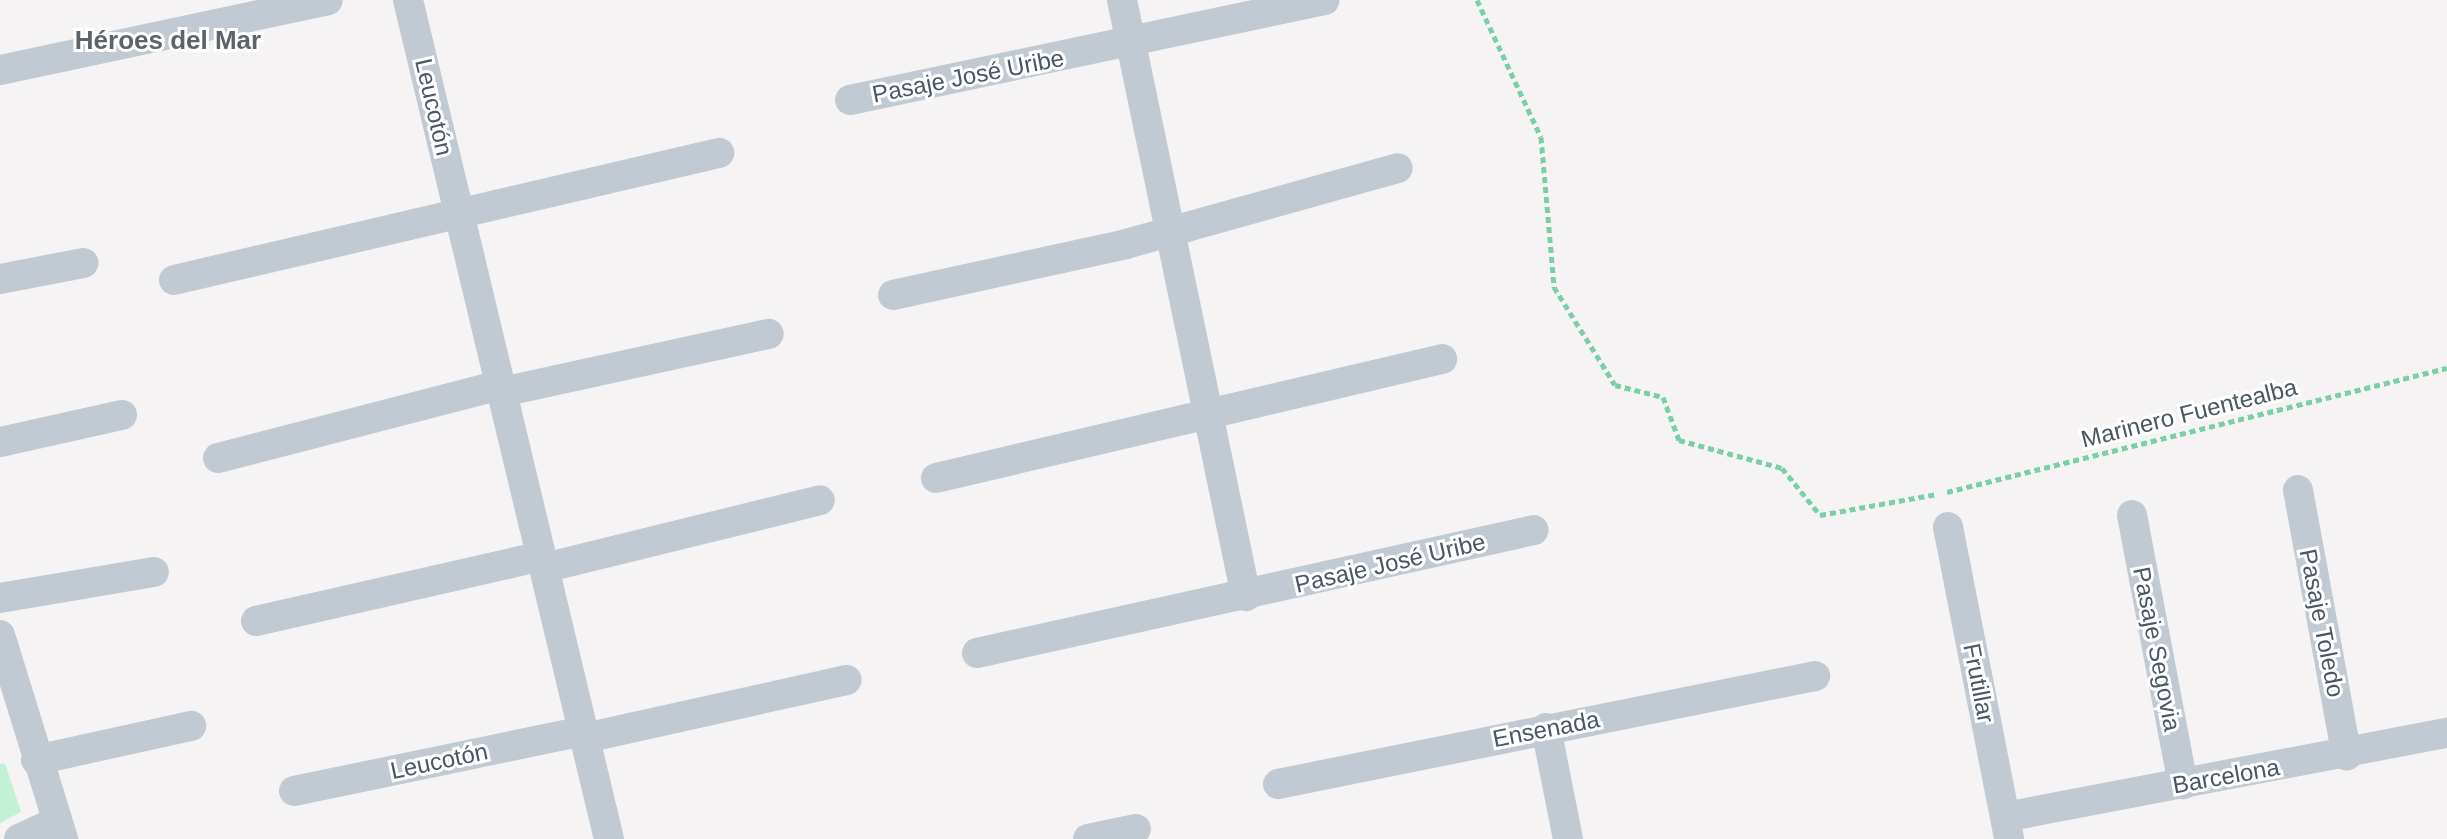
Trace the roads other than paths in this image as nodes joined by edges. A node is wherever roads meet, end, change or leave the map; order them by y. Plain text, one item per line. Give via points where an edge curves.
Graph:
1 (328, 0) edge
2 (408, 0) edge
3 (1122, 0) edge
4 (1325, 0) edge
5 (1132, 42) junction
6 (0, 70) edge
7 (850, 100) dead end
8 (719, 153) dead end
9 (1398, 168) dead end
10 (459, 214) junction
11 (1171, 229) junction
12 (83, 263) dead end
13 (0, 279) edge
14 (174, 280) dead end
15 (893, 295) dead end
16 (769, 334) dead end
17 (1442, 359) dead end
18 (501, 388) junction
19 (1209, 414) junction
20 (122, 415) dead end
21 (0, 442) edge
22 (218, 458) dead end
23 (936, 478) dead end
24 (2298, 490) dead end
25 (820, 500) dead end
26 (2132, 515) dead end
27 (1948, 527) dead end
28 (1534, 530) dead end
29 (542, 562) junction
30 (154, 572) dead end
31 (1246, 596) junction
32 (0, 598) edge
33 (256, 621) dead end
34 (0, 635) edge
35 (977, 653) dead end
36 (1815, 676) dead end
37 (847, 680) dead end
38 (191, 726) dead end
39 (1546, 728) junction
40 (2447, 733) edge
41 (584, 734) junction
42 (2347, 756) junction
43 (36, 760) junction
44 (1278, 784) dead end
45 (2183, 784) junction
46 (294, 791) dead end
47 (2007, 828) edge
48 (1136, 829) dead end
49 (59, 830) edge
50 (19, 839) edge
51 (609, 839) edge
52 (1088, 839) edge
53 (1568, 839) edge

1 - 6 street
2 - 10 street, Leucotón
3 - 5 street
4 - 5 street, Pasaje José Uribe
5 - 7 street, Pasaje José Uribe
5 - 11 street
8 - 10 street
9 - 11 street
10 - 14 street
10 - 18 street, Leucotón
11 - 15 street
11 - 19 street
12 - 13 street
16 - 18 street
17 - 19 street
18 - 22 street
18 - 29 street, Leucotón
19 - 23 street
19 - 31 street
20 - 21 street
24 - 42 street, Pasaje Toledo
25 - 29 street
26 - 45 street, Pasaje Segovia
27 - 47 street, Frutillar
28 - 31 street, Pasaje José Uribe
29 - 33 street
29 - 41 street, Leucotón
30 - 32 street
31 - 35 street, Pasaje José Uribe
34 - 43 street
36 - 39 street, Ensenada
37 - 41 street, Leucotón
38 - 43 street
39 - 44 street, Ensenada
39 - 53 street
40 - 42 street, Barcelona
41 - 46 street, Leucotón
41 - 51 street, Leucotón
42 - 45 street, Barcelona
43 - 49 street
45 - 47 street, Barcelona
48 - 52 street
49 - 50 street

